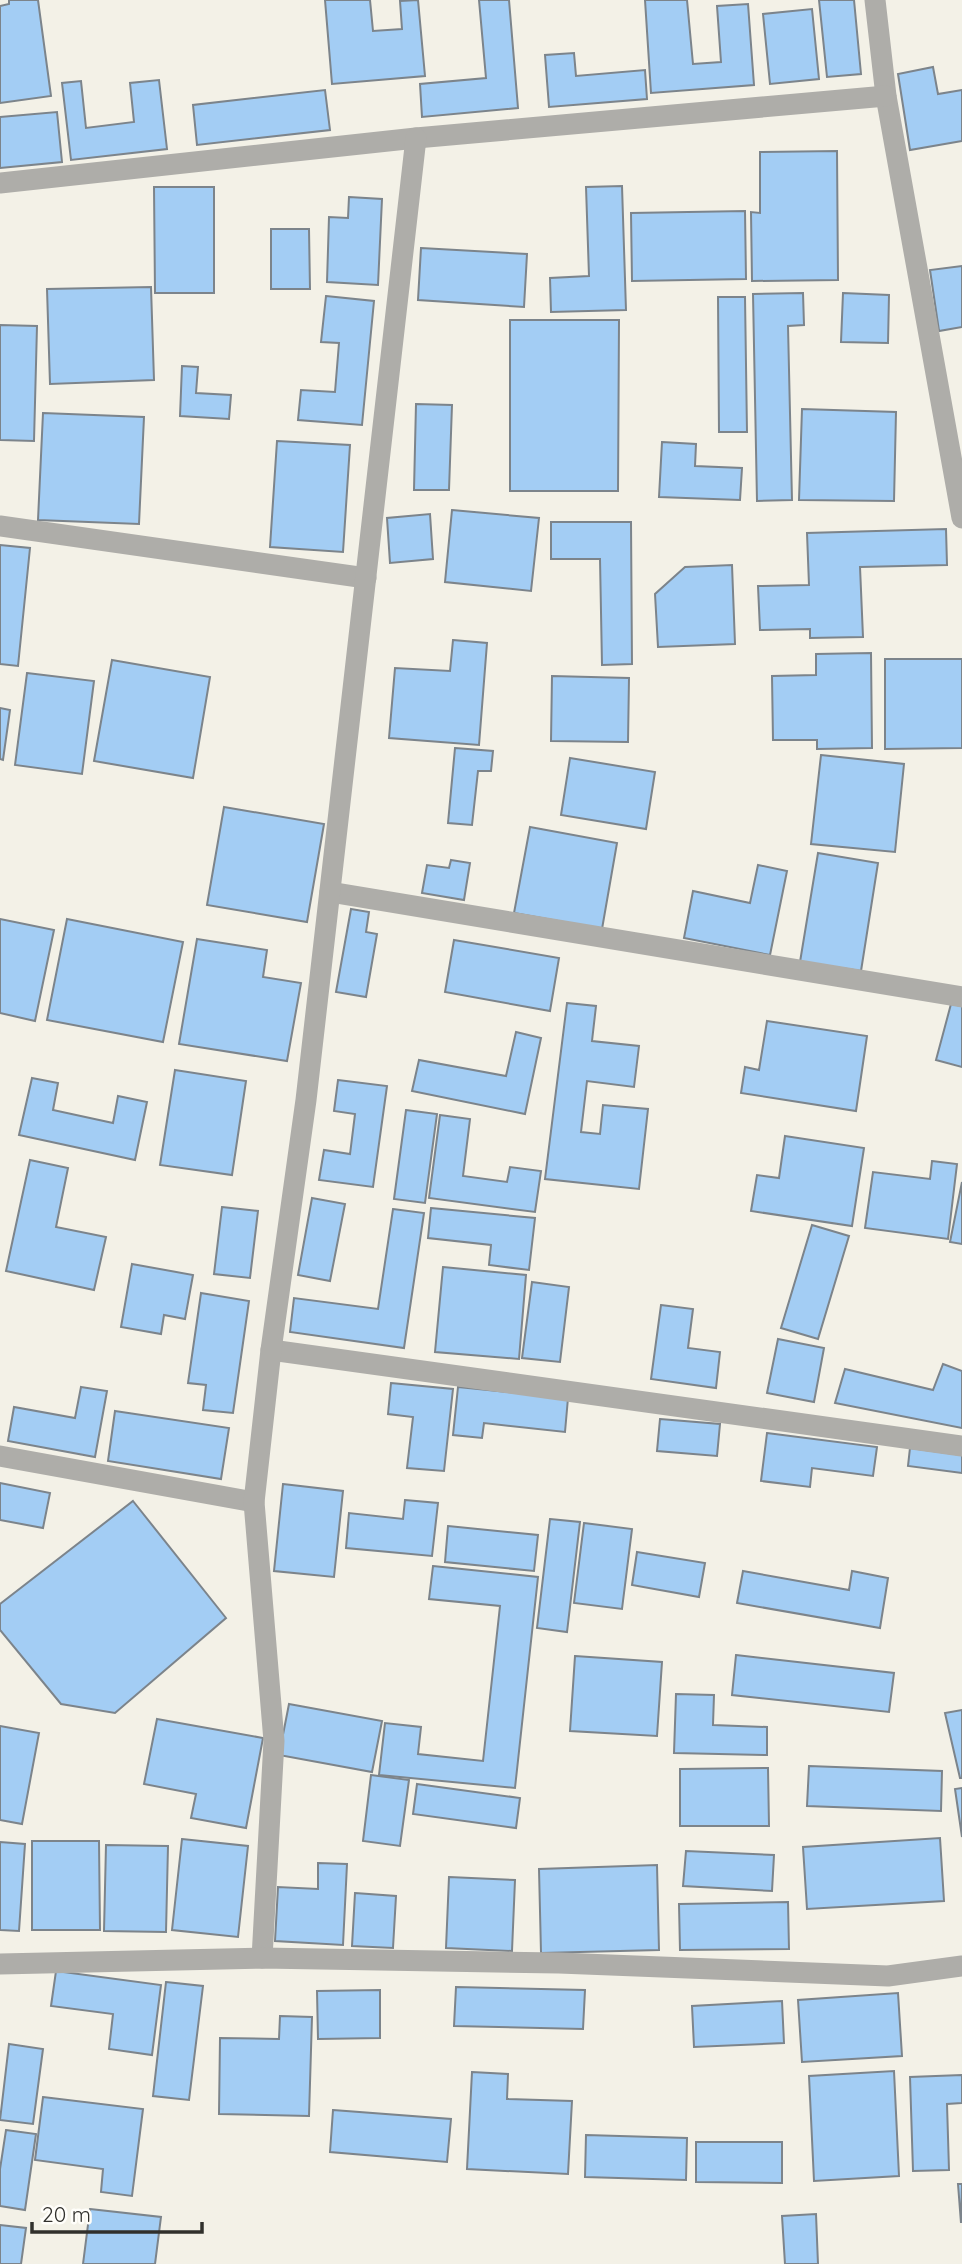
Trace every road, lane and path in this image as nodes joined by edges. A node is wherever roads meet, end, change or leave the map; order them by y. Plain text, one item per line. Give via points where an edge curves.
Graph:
1 (875, 0) edge
2 (886, 96) junction
3 (416, 138) junction
4 (0, 183) edge
5 (962, 518) edge
6 (0, 526) edge
7 (366, 578) junction
8 (330, 892) junction
9 (962, 997) edge
10 (271, 1350) junction
11 (962, 1446) edge
12 (0, 1456) edge
13 (254, 1502) junction
14 (262, 1958) junction
15 (0, 1964) edge
16 (962, 1966) edge

1 - 2 street
2 - 3 street
2 - 5 street
3 - 4 street
3 - 7 street
6 - 7 street
7 - 8 street
8 - 9 street
8 - 10 street
10 - 11 street
10 - 13 street
12 - 13 street
13 - 14 street via 274,1741
14 - 15 street
14 - 16 street via 559,1963 887,1976

